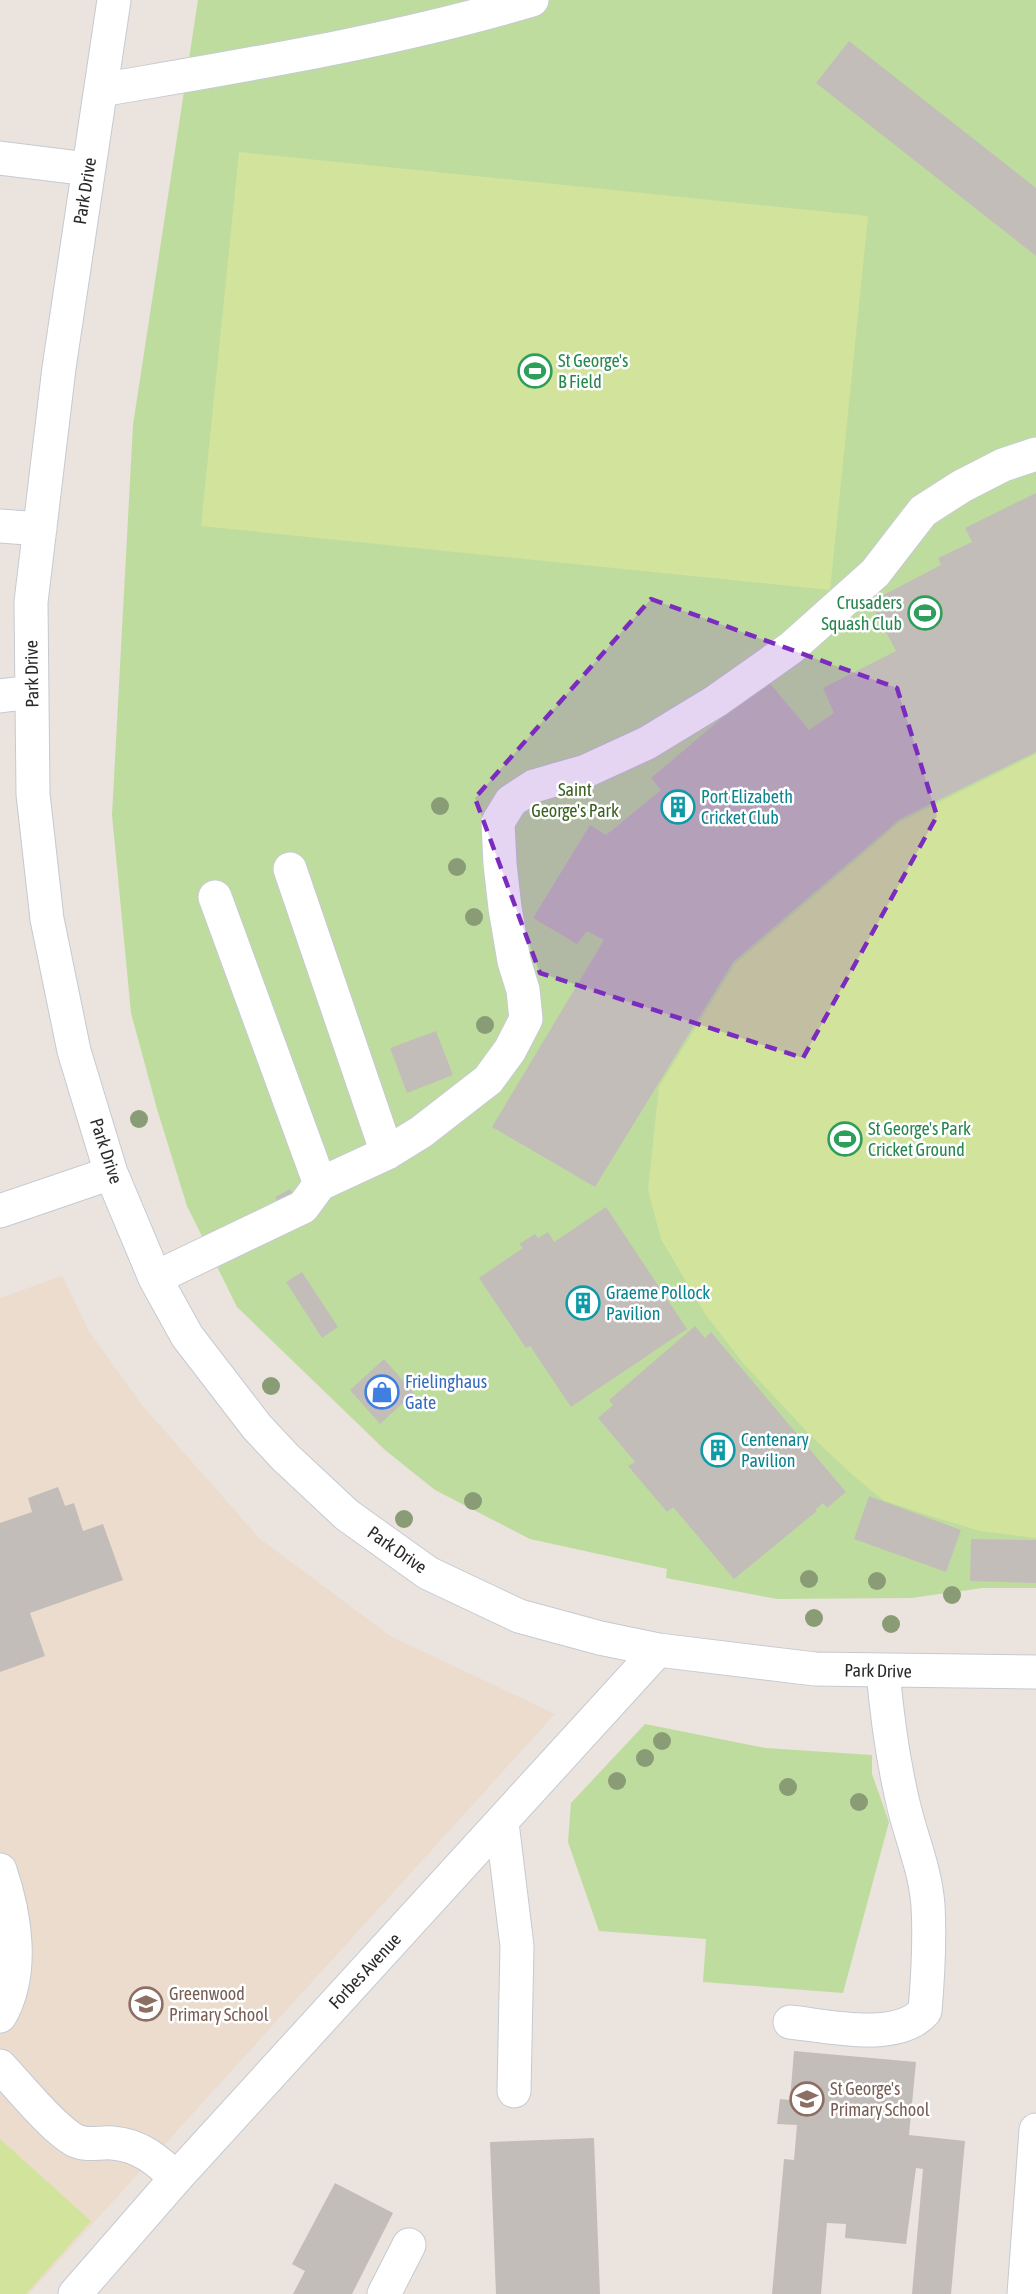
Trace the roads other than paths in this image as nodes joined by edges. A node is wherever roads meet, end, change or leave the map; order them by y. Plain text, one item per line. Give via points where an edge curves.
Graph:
1 (114, 0) edge
2 (532, 0) edge
3 (101, 90) junction
4 (0, 158) edge
5 (88, 169) junction
6 (1036, 454) edge
7 (0, 526) edge
8 (40, 529) junction
9 (32, 693) junction
10 (0, 696) edge
11 (290, 869) dead end
12 (215, 897) dead end
13 (387, 1153) junction
14 (111, 1173) junction
15 (320, 1184) junction
16 (0, 1211) edge
17 (155, 1278) junction
18 (657, 1650) junction
19 (883, 1671) junction
20 (1036, 1672) edge
21 (502, 1823) junction
22 (0, 1870) edge
23 (0, 2016) edge
24 (790, 2022) dead end
25 (0, 2066) edge
26 (514, 2091) dead end
27 (1036, 2130) edge
28 (176, 2178) junction
29 (409, 2245) dead end
30 (75, 2294) edge
31 (384, 2294) edge
32 (1024, 2294) edge

1 - 3 street, Park Drive
2 - 3 street via 300,56
3 - 5 street, Park Drive
4 - 5 street
5 - 8 street, Park Drive via 58,368
6 - 13 street via 992,470 923,511 875,573 791,648 716,701 647,743 586,771 534,786 511,801 498,822 500,864 526,1019 488,1080
7 - 8 street
8 - 9 street, Park Drive via 31,602
9 - 10 street
9 - 14 street, Park Drive via 33,794 46,919 74,1051
11 - 13 street
12 - 15 street
13 - 15 street
14 - 16 street
14 - 17 street, Park Drive
15 - 17 street via 303,1207
17 - 18 street, Park Drive via 187,1336 257,1427 347,1515 428,1573 519,1616
18 - 19 street, Park Drive via 815,1670
18 - 21 street, Forbes Avenue
19 - 20 street, Park Drive
19 - 24 street via 891,1752 917,1846 928,1904 925,2011 909,2024 888,2029
21 - 26 street via 517,1946
21 - 28 street, Forbes Avenue
22 - 23 street via 10,1899 15,1962
25 - 28 street via 75,2140 121,2145 152,2155
27 - 32 street
28 - 30 street, Forbes Avenue
29 - 31 street

